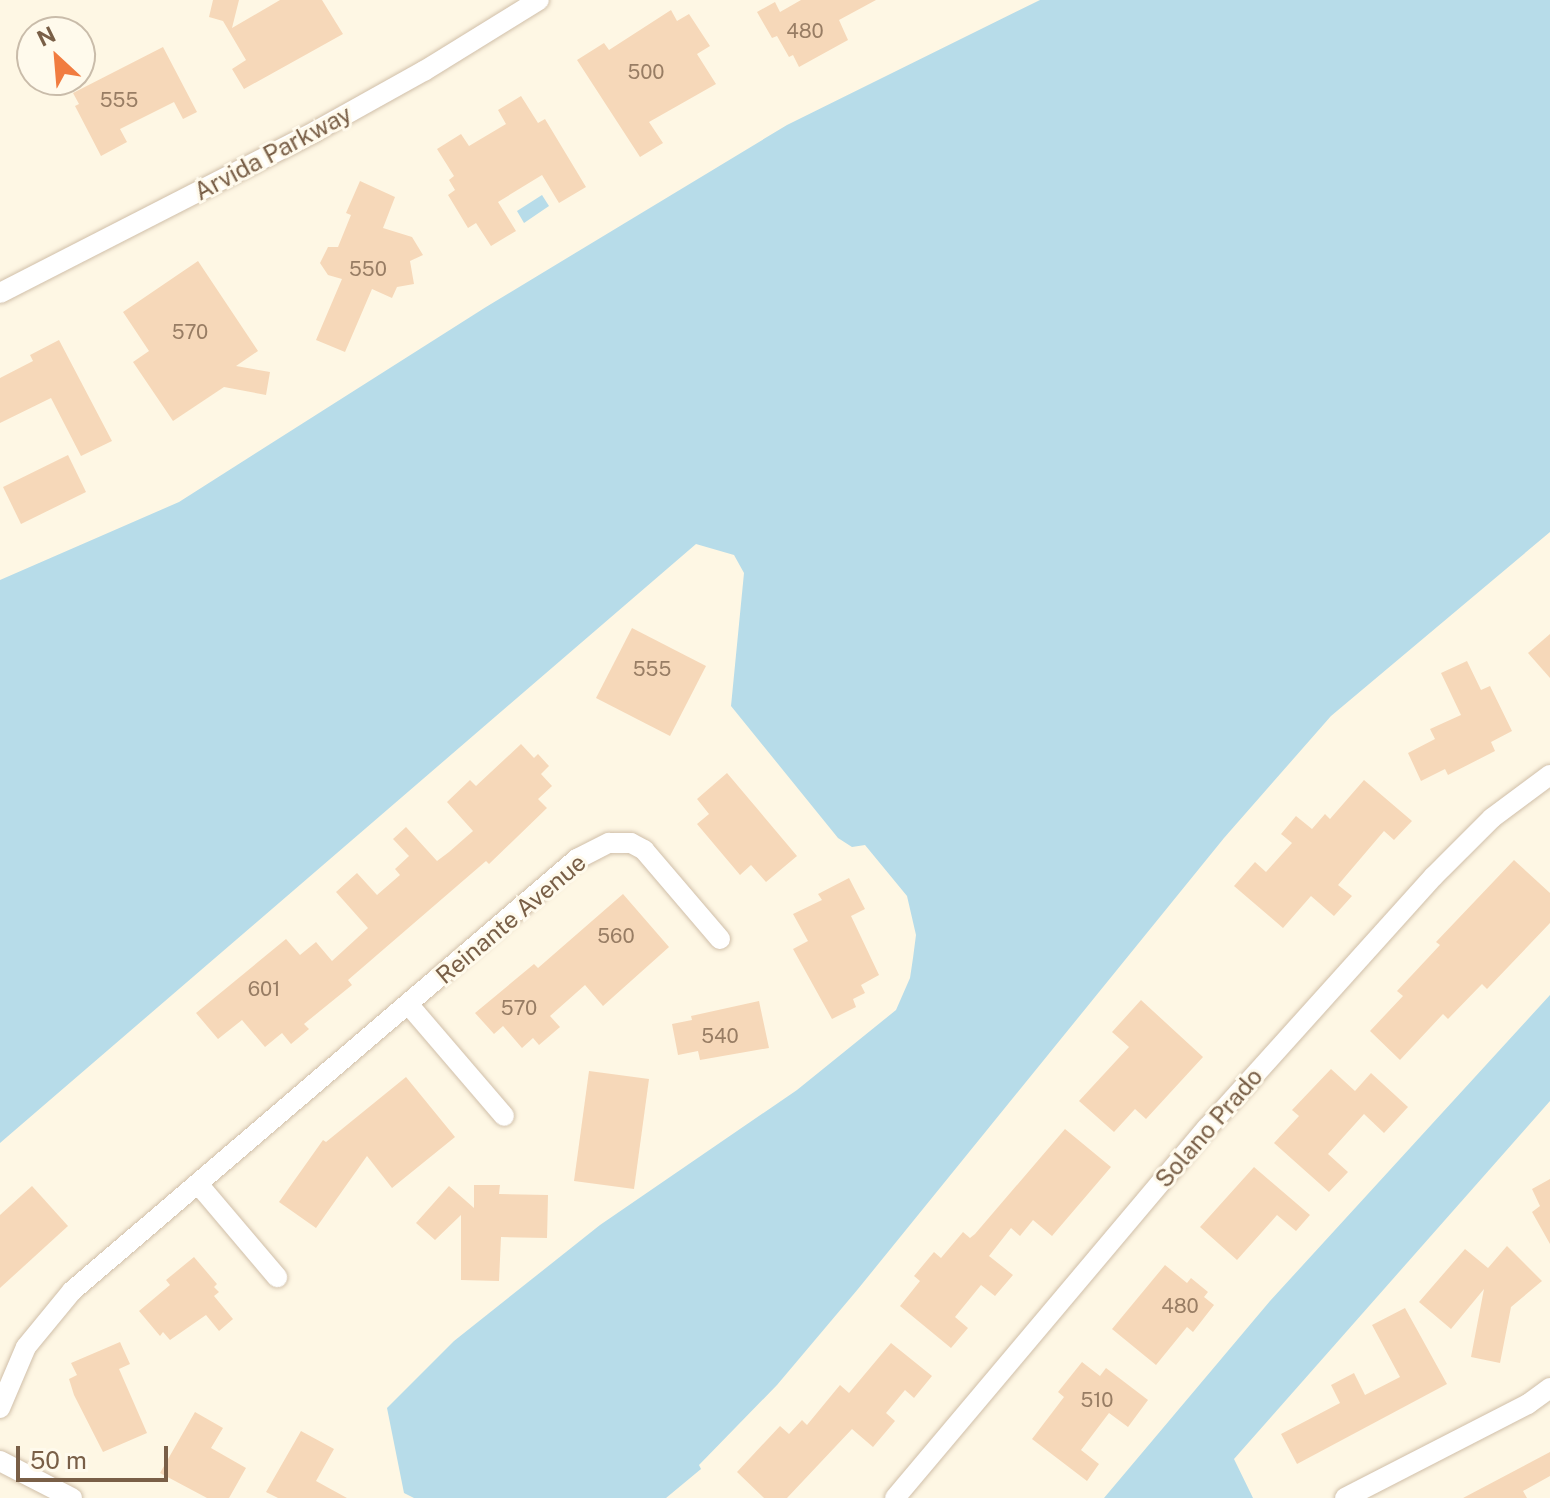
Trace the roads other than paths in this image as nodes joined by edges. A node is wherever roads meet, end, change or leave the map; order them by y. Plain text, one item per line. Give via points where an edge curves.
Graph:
1 (539, 0) edge
2 (0, 293) edge
3 (1549, 778) edge
4 (720, 939) dead end
5 (409, 1005) junction
6 (504, 1116) dead end
7 (199, 1185) junction
8 (277, 1277) dead end
9 (1550, 1388) edge
10 (0, 1408) edge
11 (0, 1461) edge
12 (72, 1498) edge
13 (895, 1498) edge
14 (1345, 1498) edge

1 - 2 street, Arvida Parkway via 316,131
3 - 13 street, Solano Prado via 1492,818 1433,877 1207,1128
4 - 5 street, Reinante Avenue via 655,859 631,843 609,843 577,859
5 - 6 street
5 - 7 street, Reinante Avenue
7 - 8 street
7 - 10 street, Reinante Avenue via 55,1308 26,1347
9 - 14 street
11 - 12 street

